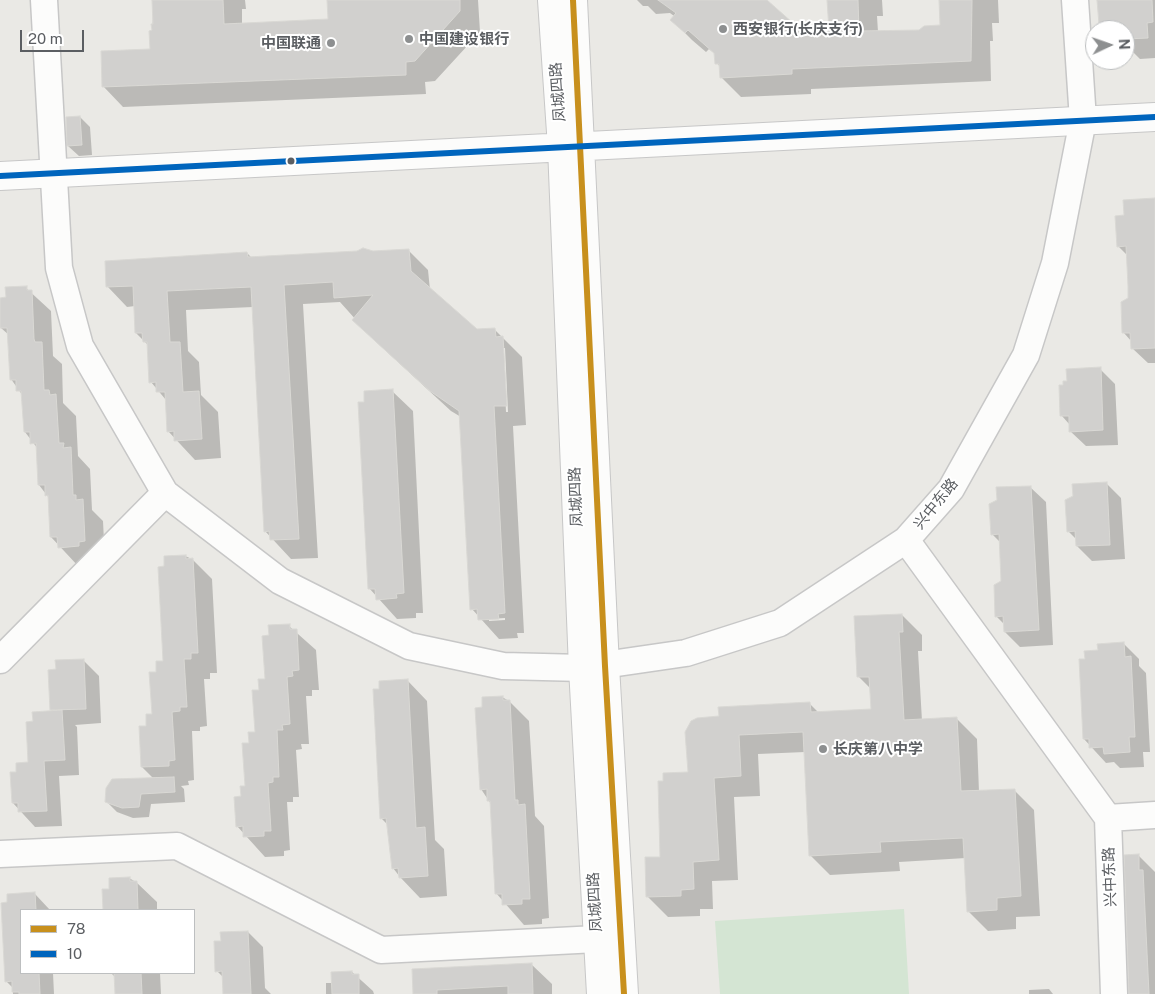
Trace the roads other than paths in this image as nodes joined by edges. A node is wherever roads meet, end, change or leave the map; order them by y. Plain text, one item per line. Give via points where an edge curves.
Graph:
1 (44, 0) edge
2 (552, 0) edge
3 (573, 0) edge
4 (1075, 0) edge
5 (1155, 117) edge
6 (1083, 120) junction
7 (572, 146) junction
8 (52, 173) junction
9 (0, 176) edge
10 (165, 493) junction
11 (906, 540) junction
12 (0, 660) edge
13 (594, 667) junction
14 (1155, 815) edge
15 (1108, 818) junction
16 (0, 854) edge
17 (597, 939) junction
18 (601, 994) edge
19 (624, 994) edge
20 (1114, 994) edge

1 - 8 street
2 - 7 street, 凤城四路
3 - 7 street, 凤城四路
4 - 6 street, 兴中东路
5 - 6 street
6 - 7 street
6 - 11 street, 兴中东路 via 1056,263 1026,355 951,489
7 - 8 street
7 - 13 street, 凤城四路
8 - 9 street
8 - 10 street via 59,268 80,346
10 - 12 street
10 - 13 street via 280,581 409,646 503,666
11 - 13 street via 780,623 686,653
11 - 15 street, 兴中东路
13 - 17 street, 凤城四路
13 - 19 street, 凤城四路
14 - 15 street
15 - 20 street, 兴中东路
16 - 17 street via 177,846 381,950
17 - 18 street, 凤城四路

